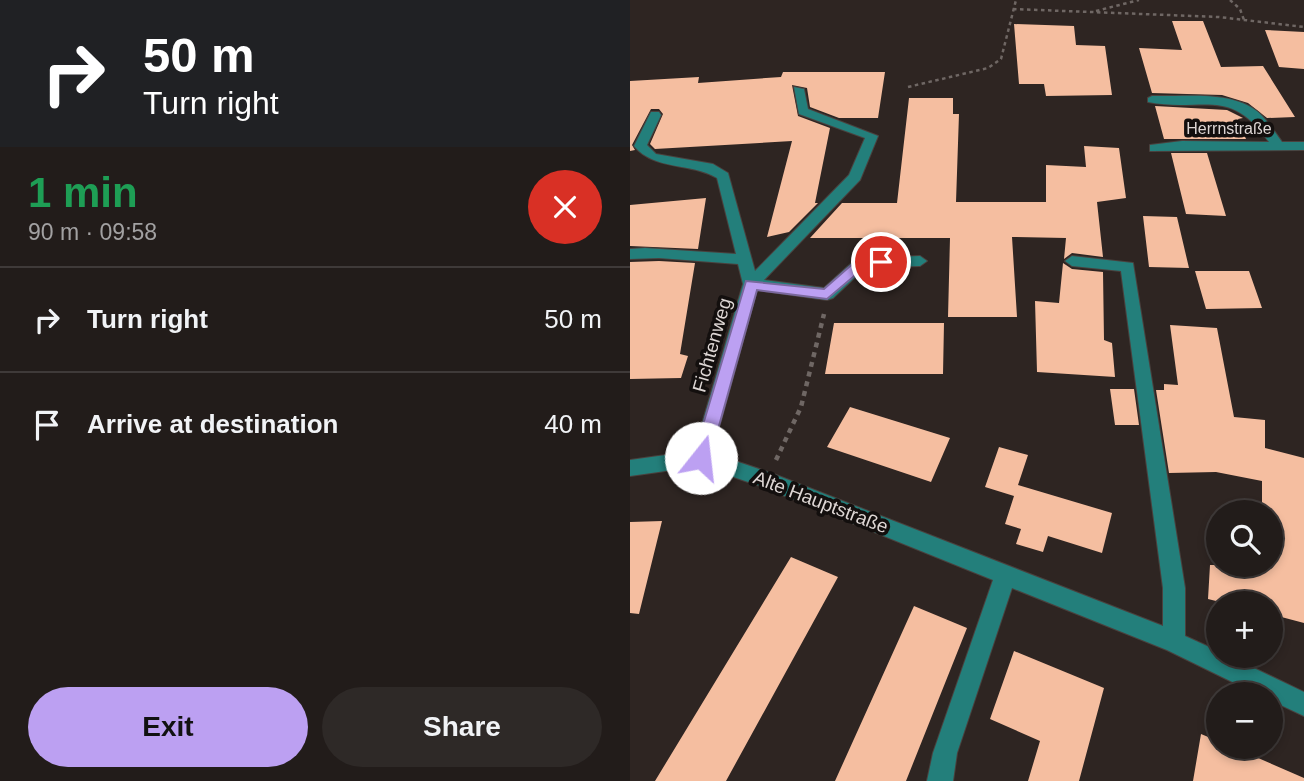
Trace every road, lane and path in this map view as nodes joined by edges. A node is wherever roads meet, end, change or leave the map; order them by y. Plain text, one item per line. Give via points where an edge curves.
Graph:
1 (1016, 0) edge
2 (1139, 0) edge
3 (1230, 0) edge
4 (1013, 9) junction
5 (1087, 13) junction
6 (1244, 20) junction
7 (1304, 27) edge
8 (908, 87) dead end
9 (799, 89) dead end
10 (1152, 100) dead end
11 (655, 115) dead end
12 (1279, 146) junction
13 (1304, 146) edge
14 (1154, 148) dead end
15 (630, 254) edge
16 (745, 259) junction
17 (920, 261) dead end
18 (1072, 261) dead end
19 (751, 284) junction
20 (827, 294) junction
21 (701, 458) junction
22 (630, 468) edge
23 (764, 479) junction
24 (1006, 574) junction
25 (1174, 642) junction
26 (1304, 704) edge
27 (940, 781) edge

1 - 4 path
2 - 5 path
3 - 6 path
4 - 5 path
4 - 8 path via 1001,59 995,64
5 - 6 path
6 - 7 path
9 - 19 street, Fichtenweg via 803,111 872,136 855,177
10 - 12 street via 1242,108 1258,119
11 - 16 street, Fichtenweg via 640,145 652,158 708,167 723,176
12 - 13 street, Herrnstraße
12 - 14 street, Herrnstraße
15 - 16 street via 656,251
16 - 19 street, Fichtenweg
17 - 20 street via 862,263
18 - 25 street via 1128,267 1174,588
19 - 20 street
19 - 21 street, Fichtenweg
20 - 23 path via 813,376 793,431
21 - 22 street, Alte Hauptstraße
21 - 23 street, Alte Hauptstraße
23 - 24 street, Alte Hauptstraße
24 - 25 street, Alte Hauptstraße
24 - 27 street via 945,753
25 - 26 street, Alte Hauptstraße

